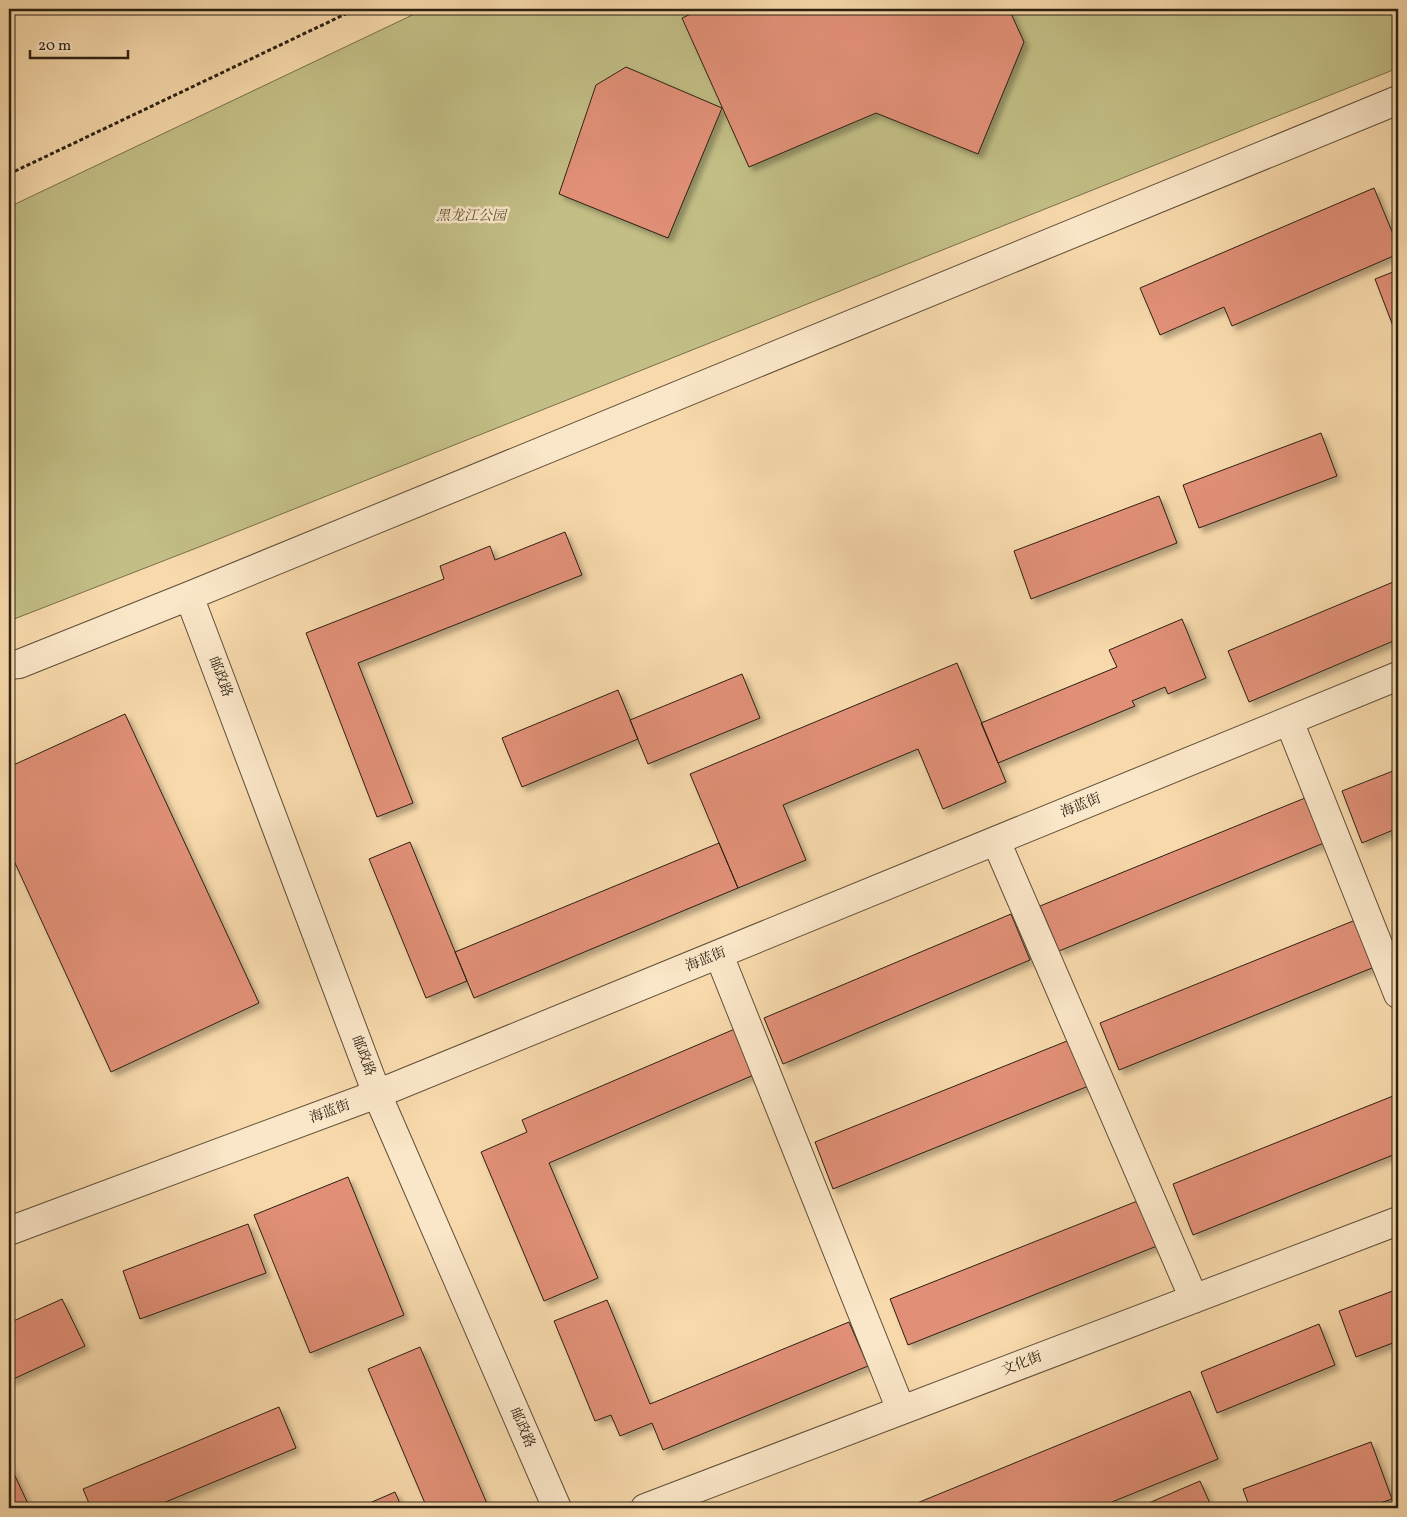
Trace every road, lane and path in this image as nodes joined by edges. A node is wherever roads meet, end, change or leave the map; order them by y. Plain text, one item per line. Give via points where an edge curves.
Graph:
1 (356, 9) edge
2 (1398, 100) edge
3 (9, 174) edge
4 (189, 596) junction
5 (9, 665) edge
6 (1398, 676) edge
7 (1289, 721) junction
8 (996, 841) junction
9 (719, 954) junction
10 (1398, 994) edge
11 (377, 1094) junction
12 (1398, 1221) edge
13 (9, 1231) edge
14 (1194, 1299) junction
15 (902, 1410) junction
16 (557, 1508) edge
17 (645, 1508) edge

1 - 3 path
2 - 4 street
4 - 5 street via 19,664
4 - 11 street, 邮政路
6 - 7 street, 海蓝街
7 - 8 street, 海蓝街
7 - 10 street
8 - 9 street, 海蓝街
8 - 14 street
9 - 11 street, 海蓝街
9 - 15 street
11 - 13 street, 海蓝街
11 - 16 street, 邮政路
12 - 14 street, 文化街
14 - 15 street, 文化街
15 - 17 street, 文化街

